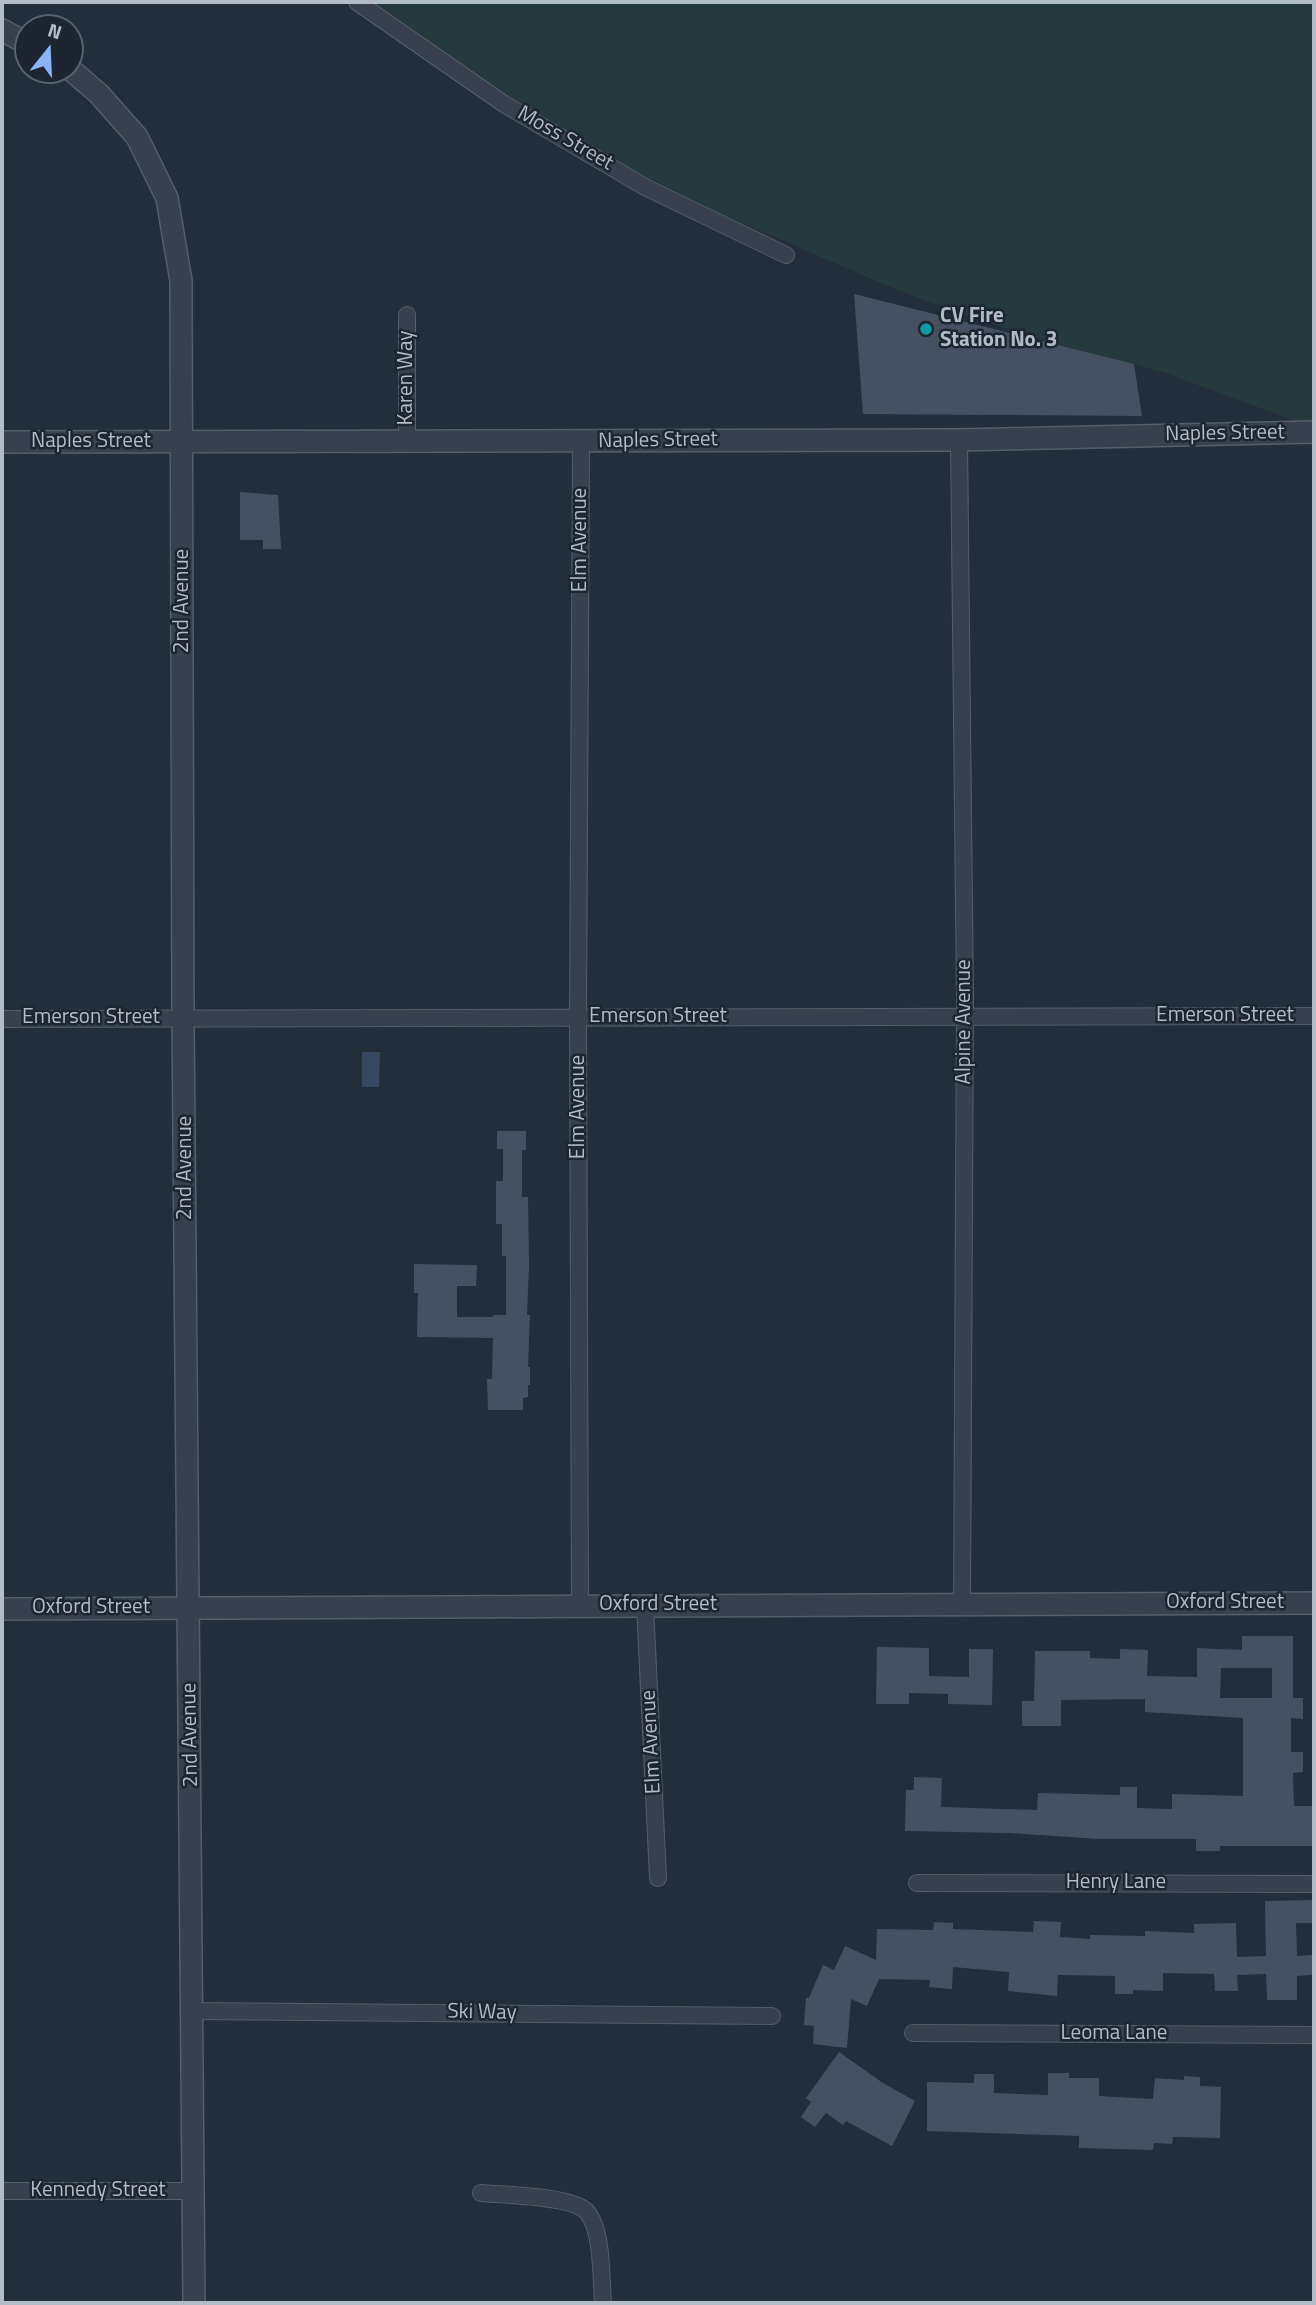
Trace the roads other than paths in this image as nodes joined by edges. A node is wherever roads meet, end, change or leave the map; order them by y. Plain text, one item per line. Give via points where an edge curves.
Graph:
1 (357, 2) edge
2 (84, 81) edge
3 (786, 255) dead end
4 (407, 315) dead end
5 (1314, 432) edge
6 (959, 440) junction
7 (182, 441) junction
8 (2, 442) edge
9 (407, 442) junction
10 (581, 442) junction
11 (1314, 1016) edge
12 (578, 1017) junction
13 (964, 1017) junction
14 (183, 1018) junction
15 (2, 1019) edge
16 (1314, 1603) edge
17 (962, 1604) junction
18 (580, 1605) junction
19 (645, 1605) junction
20 (189, 1608) junction
21 (2, 1609) edge
22 (658, 1878) dead end
23 (917, 1883) dead end
24 (1314, 1884) edge
25 (193, 2011) junction
26 (772, 2016) dead end
27 (913, 2033) dead end
28 (1314, 2035) edge
29 (2, 2191) edge
30 (194, 2191) junction
31 (481, 2193) dead end
32 (194, 2303) edge
33 (603, 2303) edge

1 - 3 street, Moss Street via 504,104 645,187
2 - 7 street, 2nd Avenue via 137,137 167,198 181,281
4 - 9 street, Karen Way
5 - 6 street, Naples Street
6 - 10 street, Naples Street
6 - 13 street, Alpine Avenue
7 - 8 street, Naples Street
7 - 9 street, Naples Street
7 - 14 street, 2nd Avenue
9 - 10 street, Naples Street
10 - 12 street, Elm Avenue
11 - 13 street, Emerson Street
12 - 13 street, Emerson Street
12 - 14 street, Emerson Street
12 - 18 street, Elm Avenue
13 - 17 street, Alpine Avenue
14 - 15 street, Emerson Street
14 - 20 street, 2nd Avenue
16 - 17 street, Oxford Street
17 - 19 street, Oxford Street
18 - 19 street, Oxford Street
18 - 20 street, Oxford Street
19 - 22 street, Elm Avenue
20 - 21 street, Oxford Street
20 - 25 street, 2nd Avenue
23 - 24 street, Henry Lane
25 - 26 street, Ski Way
25 - 30 street, 2nd Avenue
27 - 28 street, Leoma Lane
29 - 30 street, Kennedy Street
30 - 32 street, 2nd Avenue
31 - 33 street via 561,2200 588,2212 597,2236

